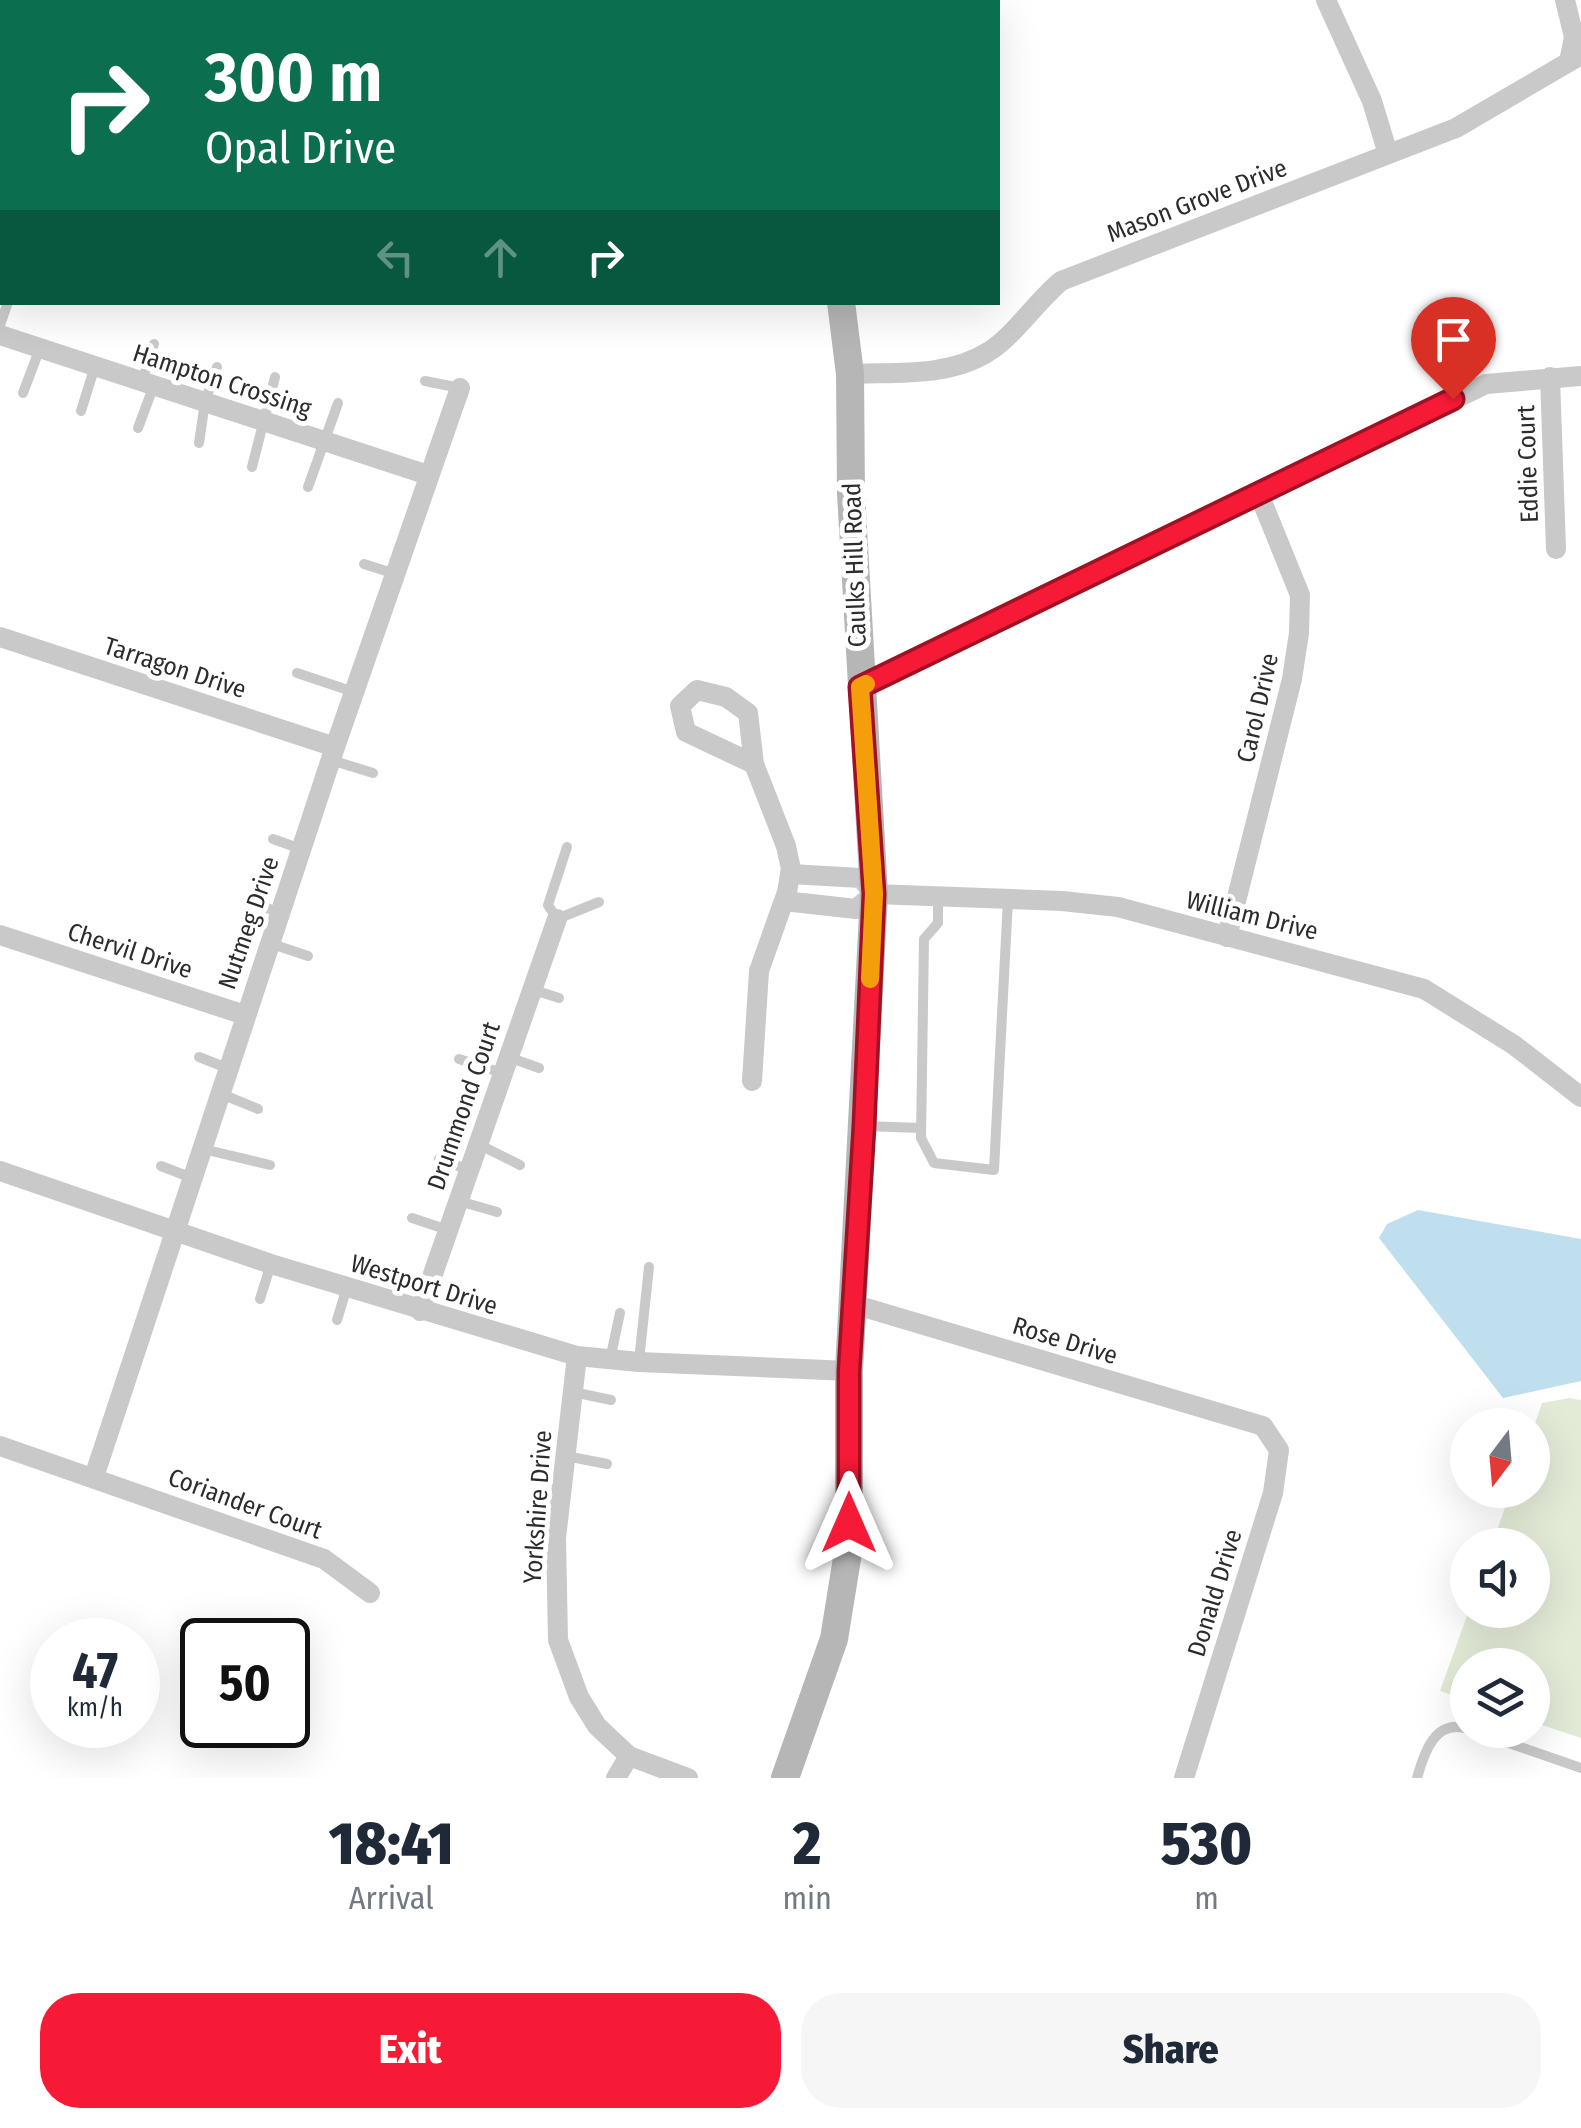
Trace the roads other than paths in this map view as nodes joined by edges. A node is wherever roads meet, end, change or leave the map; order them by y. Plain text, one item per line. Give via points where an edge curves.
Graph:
1 (1326, 0) edge
2 (1565, 0) edge
3 (1575, 59) edge
4 (1388, 154) junction
5 (841, 305) edge
6 (0, 335) edge
7 (154, 344) dead end
8 (40, 348) junction
9 (95, 366) junction
10 (217, 367) dead end
11 (850, 374) junction
12 (1581, 376) edge
13 (275, 377) dead end
14 (1550, 377) junction
15 (425, 382) dead end
16 (148, 383) junction
17 (460, 388) joint
18 (22, 393) dead end
19 (206, 402) junction
20 (338, 403) dead end
21 (81, 411) dead end
22 (262, 420) junction
23 (138, 428) dead end
24 (322, 440) junction
25 (199, 444) dead end
26 (252, 467) dead end
27 (428, 474) junction
28 (308, 487) dead end
29 (1259, 494) junction
30 (1556, 549) dead end
31 (364, 564) dead end
32 (394, 574) junction
33 (0, 637) edge
34 (296, 673) dead end
35 (860, 687) junction
36 (354, 692) junction
37 (333, 753) junction
38 (754, 764) dead end
39 (373, 773) dead end
40 (273, 839) dead end
41 (567, 848) dead end
42 (301, 849) junction
43 (790, 874) junction
44 (874, 894) junction
45 (938, 896) junction
46 (1008, 899) junction
47 (784, 901) junction
48 (251, 902) dead end
49 (599, 902) dead end
50 (279, 913) junction
51 (557, 919) junction
52 (0, 935) edge
53 (1227, 936) junction
54 (269, 943) junction
55 (308, 956) dead end
56 (531, 989) junction
57 (559, 998) dead end
58 (245, 1015) junction
59 (199, 1057) dead end
60 (459, 1059) dead end
61 (505, 1065) junction
62 (227, 1068) junction
63 (539, 1068) dead end
64 (752, 1081) dead end
65 (219, 1093) junction
66 (1581, 1098) edge
67 (258, 1108) dead end
68 (864, 1126) junction
69 (921, 1128) junction
70 (478, 1144) junction
71 (201, 1148) junction
72 (439, 1158) dead end
73 (520, 1165) dead end
74 (161, 1166) dead end
75 (270, 1166) dead end
76 (469, 1170) junction
77 (0, 1171) edge
78 (192, 1178) junction
79 (458, 1200) junction
80 (497, 1212) dead end
81 (412, 1218) dead end
82 (448, 1230) junction
83 (175, 1231) junction
84 (271, 1264) junction
85 (650, 1267) dead end
86 (346, 1288) junction
87 (260, 1299) dead end
88 (853, 1304) junction
89 (420, 1311) junction
90 (620, 1314) dead end
91 (337, 1320) dead end
92 (577, 1356) junction
93 (610, 1360) junction
94 (638, 1362) junction
95 (849, 1371) junction
96 (573, 1392) junction
97 (611, 1400) dead end
98 (1262, 1426) joint
99 (0, 1446) edge
100 (566, 1456) junction
101 (607, 1464) dead end
102 (94, 1477) junction
103 (370, 1593) dead end
104 (1450, 1728) edge
105 (1522, 1748) edge
106 (629, 1756) junction
107 (1581, 1768) edge
108 (616, 1778) edge
109 (688, 1778) edge
110 (786, 1778) edge
111 (1184, 1778) edge
112 (1416, 1778) edge

1 - 4 street
2 - 3 street, Mason Grove Drive
3 - 4 street, Mason Grove Drive via 1456,128
4 - 11 street, Mason Grove Drive via 1061,281 990,351 962,366
5 - 11 main road, Caulks Hill Road
6 - 8 street, Hampton Crossing
7 - 16 lane
8 - 9 street, Hampton Crossing
8 - 18 lane
9 - 16 street, Hampton Crossing
9 - 21 lane
10 - 19 lane
11 - 35 main road, Caulks Hill Road
12 - 14 street
13 - 22 lane
14 - 29 street via 1486,384
14 - 30 street, Eddie Court
15 - 17 lane
16 - 19 street, Hampton Crossing
16 - 23 lane
17 - 27 street, Nutmeg Drive
19 - 22 street, Hampton Crossing
19 - 25 lane
20 - 24 lane
22 - 24 street, Hampton Crossing
22 - 26 lane
24 - 27 street, Hampton Crossing
24 - 28 lane
27 - 32 street, Nutmeg Drive
29 - 35 street
29 - 53 street, Carol Drive via 1300,595 1300,633
31 - 32 lane
32 - 36 street, Nutmeg Drive
33 - 37 street, Tarragon Drive
34 - 36 lane
35 - 44 main road, Caulks Hill Road
36 - 37 street, Nutmeg Drive
37 - 39 lane
37 - 42 street, Nutmeg Drive
38 - 43 street
40 - 42 lane
41 - 51 lane via 548,905
42 - 50 street, Nutmeg Drive
43 - 44 street via 861,878
43 - 47 street
44 - 45 street, William Drive
44 - 47 street via 856,909
44 - 68 main road, Caulks Hill Road
45 - 46 street, William Drive
45 - 69 lane via 938,923 924,939
46 - 53 street, William Drive via 1118,907
46 - 69 lane via 994,1170 934,1163
47 - 64 street via 759,971
48 - 50 lane
49 - 51 lane
50 - 54 street, Nutmeg Drive
51 - 56 street, Drummond Court
52 - 58 street, Chervil Drive
53 - 66 street, William Drive via 1424,989 1514,1045
54 - 55 lane
54 - 58 street, Nutmeg Drive
56 - 57 lane
56 - 61 street, Drummond Court
58 - 62 street, Nutmeg Drive
59 - 62 lane
60 - 61 lane
61 - 63 lane
61 - 70 street, Drummond Court
62 - 65 street, Nutmeg Drive
65 - 67 lane
65 - 71 street, Nutmeg Drive
68 - 69 lane
68 - 88 main road, Caulks Hill Road
70 - 73 lane
70 - 76 street, Drummond Court
71 - 75 lane
71 - 78 street, Nutmeg Drive
72 - 76 lane
74 - 78 lane
76 - 79 street, Drummond Court
77 - 83 street, Westport Drive
78 - 83 street, Nutmeg Drive
79 - 80 lane
79 - 82 street, Drummond Court
81 - 82 lane
82 - 89 street, Drummond Court
83 - 84 street, Westport Drive
83 - 102 street, Nutmeg Drive
84 - 86 street, Westport Drive
84 - 87 lane
85 - 94 lane
86 - 89 street, Westport Drive
86 - 91 lane
88 - 95 main road, Caulks Hill Road
88 - 98 street, Rose Drive
89 - 92 street, Westport Drive
90 - 93 lane
92 - 93 street, Westport Drive
92 - 96 street, Yorkshire Drive
93 - 94 street, Westport Drive
94 - 95 street, Westport Drive
95 - 110 main road, Caulks Hill Road via 849,1546 834,1639
96 - 97 lane
96 - 100 street, Yorkshire Drive
98 - 111 street, Donald Drive via 1279,1450 1273,1493
99 - 102 street, Coriander Court
100 - 101 lane
100 - 106 street, Yorkshire Drive via 556,1538 558,1640 590,1715
102 - 103 street, Coriander Court via 324,1559
104 - 112 lane via 1438,1732
105 - 107 lane
106 - 108 street
106 - 109 street, Yorkshire Drive

